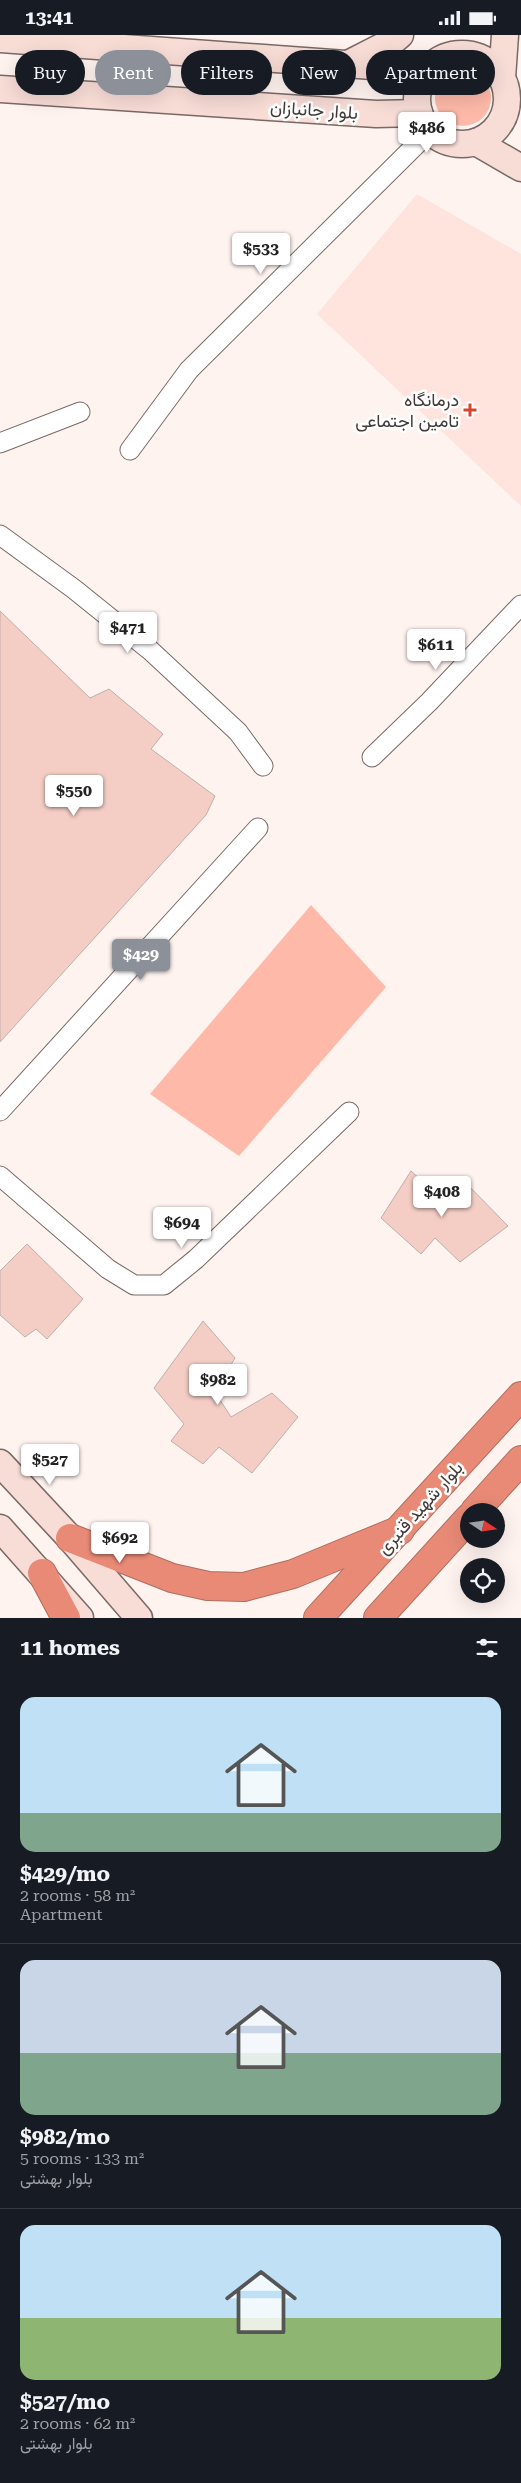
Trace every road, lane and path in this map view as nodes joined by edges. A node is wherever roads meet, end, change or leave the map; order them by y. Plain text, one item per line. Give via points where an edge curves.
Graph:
1 (400, 35) edge
2 (452, 35) edge
3 (505, 35) edge
4 (0, 39) edge
5 (443, 50) edge
6 (282, 58) edge
7 (356, 60) edge
8 (495, 73) edge
9 (0, 89) edge
10 (510, 93) edge
11 (419, 95) edge
12 (424, 122) junction
13 (476, 142) junction
14 (521, 168) edge
15 (80, 412) dead end
16 (0, 443) edge
17 (130, 450) dead end
18 (0, 535) edge
19 (521, 605) edge
20 (372, 757) dead end
21 (263, 766) dead end
22 (258, 828) dead end
23 (0, 1111) edge
24 (349, 1112) dead end
25 (0, 1176) edge
26 (521, 1396) edge
27 (521, 1460) edge
28 (0, 1463) edge
29 (482, 1503) edge
30 (0, 1528) edge
31 (460, 1528) edge
32 (400, 1530) junction
33 (70, 1537) junction
34 (42, 1573) junction
35 (66, 1618) edge
36 (80, 1618) edge
37 (139, 1618) edge
38 (318, 1618) edge
39 (378, 1618) edge

1 - 7 main road
2 - 5 main road
3 - 10 main road
4 - 6 main road
8 - 10 main road
9 - 12 main road, بلوار جانبازان via 376,114
10 - 13 main road via 499,124 487,137
11 - 12 main road
12 - 13 main road via 444,140 460,144
12 - 17 street via 189,370
13 - 14 main road
15 - 16 street
18 - 21 street via 151,651 238,732
19 - 20 street
22 - 23 street
24 - 25 street via 196,1259 164,1285 134,1285 108,1269
26 - 32 highway, بلوار شهید قنبری
27 - 29 highway
28 - 33 main road
30 - 34 main road
31 - 39 highway
32 - 33 highway via 293,1574 244,1587 208,1586 172,1578
32 - 38 highway, بلوار شهید قنبری
33 - 37 main road
34 - 35 highway
34 - 36 main road

